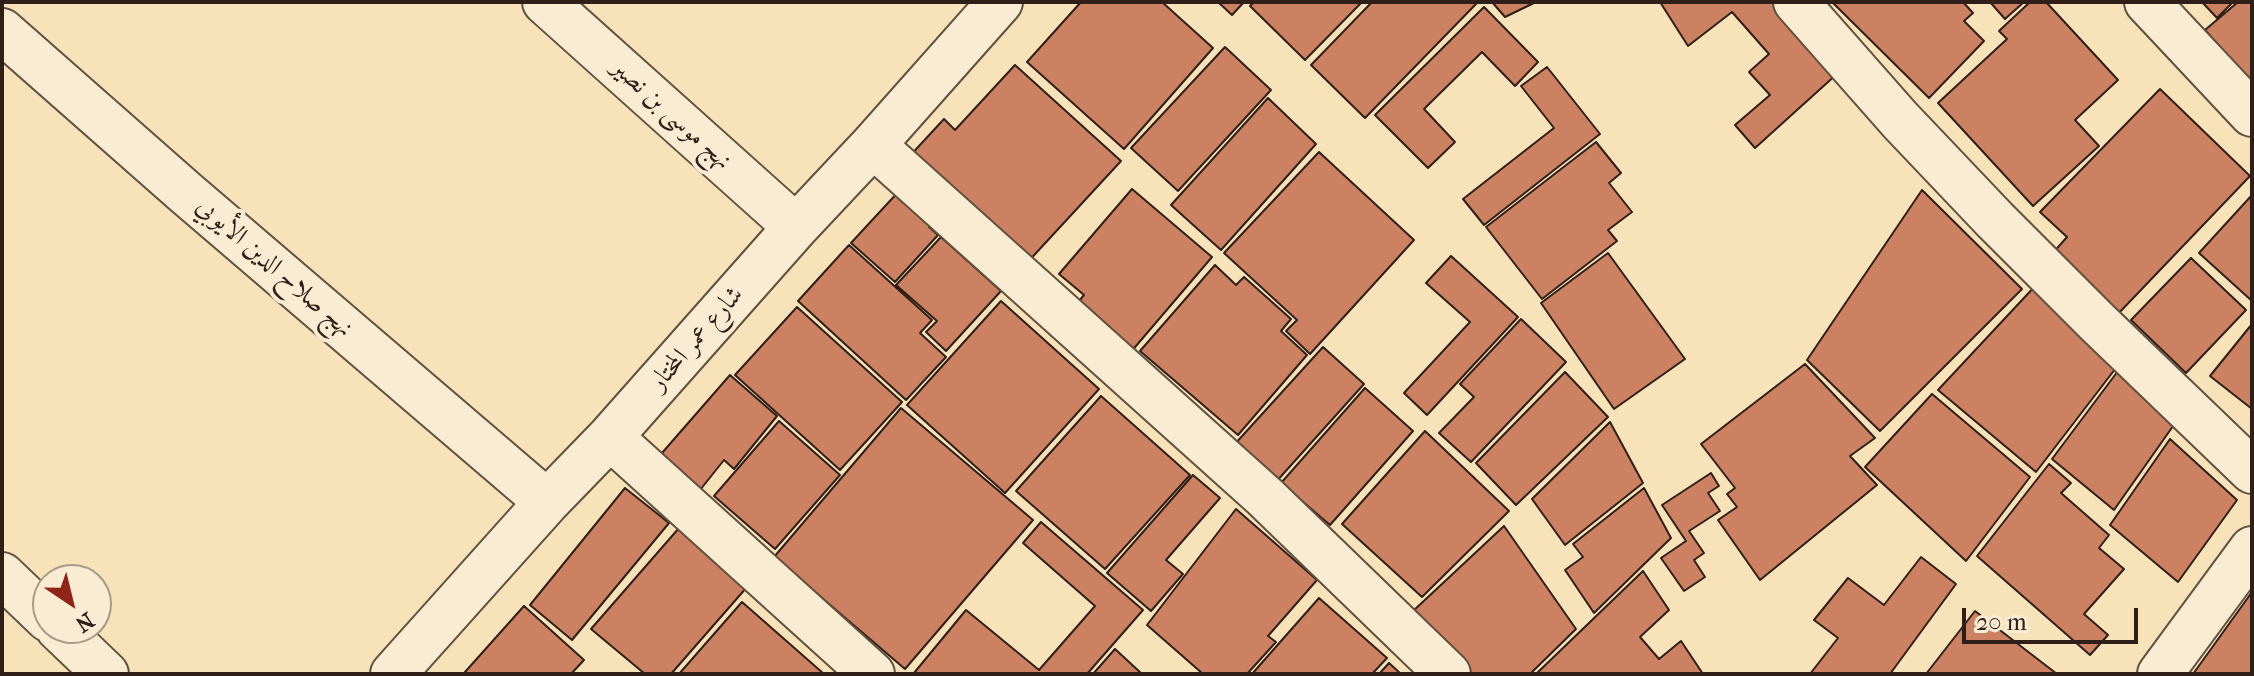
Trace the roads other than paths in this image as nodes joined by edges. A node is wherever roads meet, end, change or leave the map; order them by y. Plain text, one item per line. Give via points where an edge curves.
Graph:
1 (545, 2) edge
2 (1000, 2) edge
3 (1796, 2) edge
4 (2147, 2) edge
5 (2, 31) edge
6 (2252, 114) edge
7 (873, 145) junction
8 (796, 227) junction
9 (610, 437) junction
10 (2252, 471) edge
11 (547, 502) junction
12 (2252, 549) edge
13 (2, 575) edge
14 (32, 604) edge
15 (75, 644) edge
16 (106, 674) edge
17 (393, 674) edge
18 (872, 674) edge
19 (1448, 674) edge
20 (2160, 674) edge

1 - 8 street, نهج موسى بن نصير
2 - 7 street, شارع عمر المختار
3 - 10 street via 1995,220
4 - 6 street
5 - 11 street, نهج صلاح الدين الأيوبي
7 - 8 street, شارع عمر المختار
7 - 19 street via 1265,497
8 - 9 street, شارع عمر المختار
9 - 11 street, شارع عمر المختار
9 - 18 street
11 - 17 street, شارع عمر المختار
12 - 20 street
13 - 14 street
15 - 16 street

